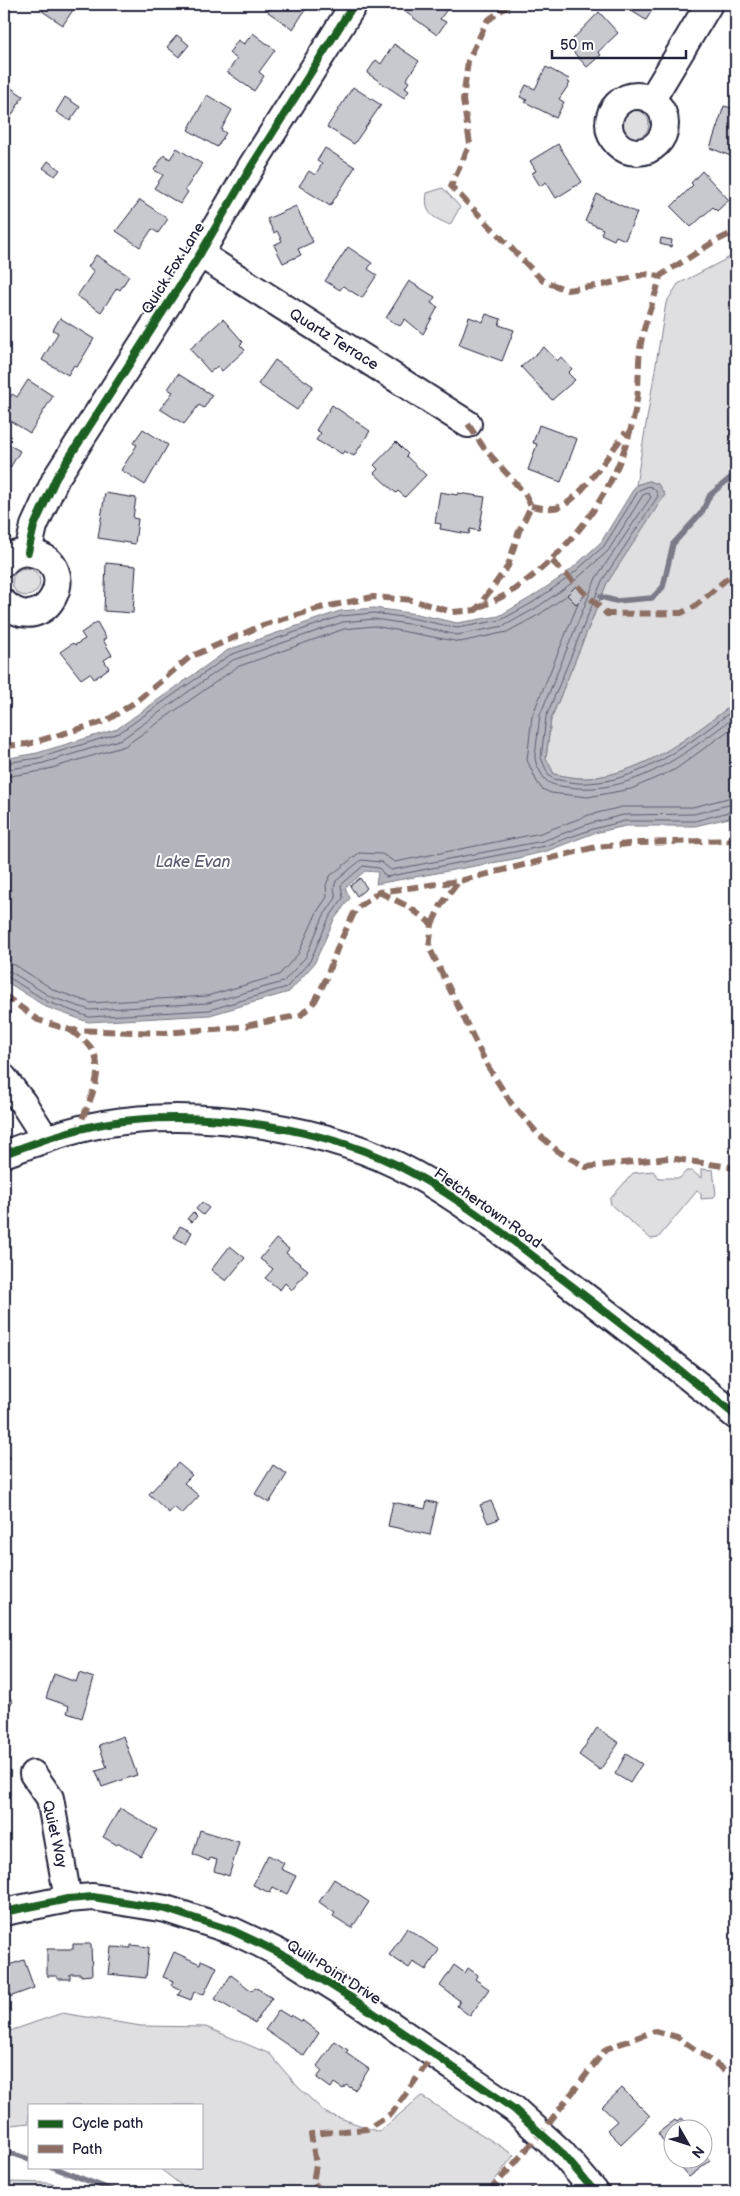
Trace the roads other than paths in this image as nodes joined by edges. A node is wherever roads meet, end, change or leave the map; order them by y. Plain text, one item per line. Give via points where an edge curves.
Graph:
1 (354, 4) edge
2 (709, 4) edge
3 (652, 99) dead end
4 (200, 254) junction
5 (468, 424) dead end
6 (28, 552) junction
7 (4, 563) edge
8 (4, 603) edge
9 (4, 1078) edge
10 (46, 1139) junction
11 (4, 1154) edge
12 (734, 1409) edge
13 (32, 1774) dead end
14 (68, 1899) junction
15 (4, 1912) edge
16 (595, 2192) edge

1 - 4 street, Quick Fox Lane
2 - 3 street
4 - 5 street, Quartz Terrace
4 - 6 street, Quick Fox Lane via 56,478 34,526
6 - 7 street via 16,554
6 - 8 street via 40,554 50,562 58,584 55,595 38,612 26,614 14,612
9 - 10 street
10 - 11 street, Fletchertown Road
10 - 12 street, Fletchertown Road via 104,1124 183,1118 241,1122 307,1134 380,1158 454,1198
13 - 14 street, Quiet Way via 50,1798
14 - 15 street, Quill Point Drive
14 - 16 street, Quill Point Drive via 93,1897 166,1909 233,1931 285,1956 514,2108 561,2152

